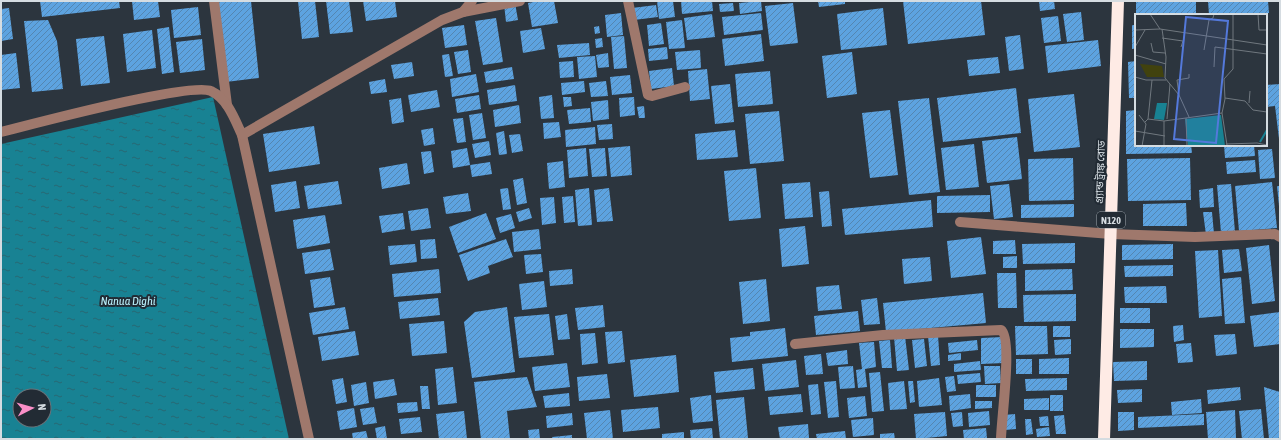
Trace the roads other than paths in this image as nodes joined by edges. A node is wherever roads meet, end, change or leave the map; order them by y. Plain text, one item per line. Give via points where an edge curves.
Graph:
1 (214, 1) edge
2 (472, 1) edge
3 (520, 1) edge
4 (628, 1) edge
5 (1118, 1) edge
6 (463, 12) junction
7 (685, 87) dead end
8 (227, 105) junction
9 (1, 132) edge
10 (242, 135) junction
11 (960, 222) dead end
12 (1111, 234) junction
13 (1280, 237) edge
14 (795, 344) dead end
15 (309, 439) edge
16 (1001, 439) edge
17 (1104, 439) edge

1 - 8 street
2 - 6 street
3 - 6 street
4 - 7 street via 648,95
5 - 12 highway, গ্র্যান্ড ট্রাঙ্ক রোড / N120
6 - 10 street via 442,20
8 - 9 street via 211,92 201,89 172,92
8 - 10 street
10 - 15 street
11 - 12 street
12 - 13 street via 1195,237 1275,234
12 - 17 highway, গ্র্যান্ড ট্রাঙ্ক রোড / N120
14 - 16 street via 883,335 1001,330 1005,336 1007,370

